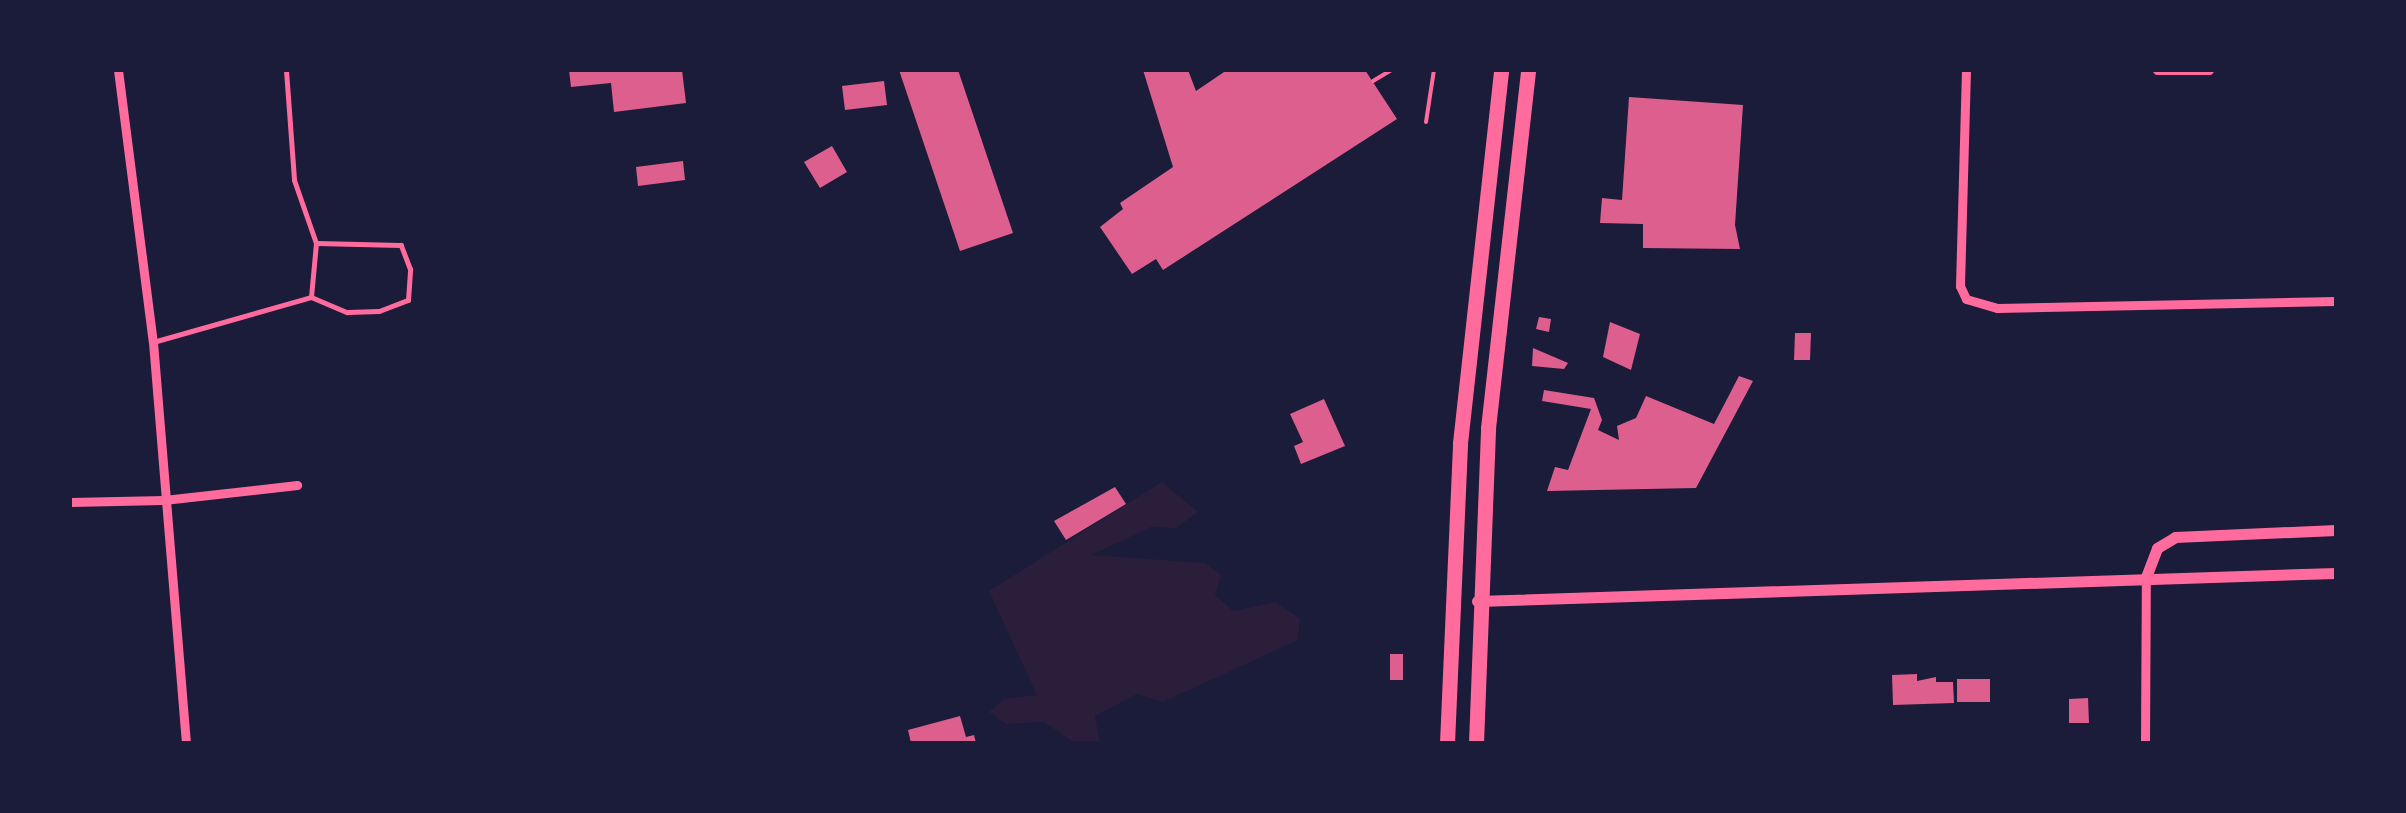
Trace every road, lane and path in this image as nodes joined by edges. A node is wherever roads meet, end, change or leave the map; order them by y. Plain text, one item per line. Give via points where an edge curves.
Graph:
1 (118, 70) edge
2 (286, 70) edge
3 (1391, 70) edge
4 (1434, 70) edge
5 (1502, 70) edge
6 (1528, 70) edge
7 (1966, 70) edge
8 (2157, 70) edge
9 (2209, 70) edge
10 (1373, 82) dead end
11 (1426, 122) dead end
12 (316, 243) junction
13 (311, 296) junction
14 (2336, 301) edge
15 (153, 342) junction
16 (296, 484) dead end
17 (164, 500) junction
18 (70, 502) edge
19 (2336, 530) edge
20 (2336, 573) edge
21 (2146, 578) junction
22 (1477, 601) junction
23 (186, 743) edge
24 (1448, 743) edge
25 (1476, 743) edge
26 (2145, 743) edge

1 - 15 street
2 - 12 lane via 294,180
3 - 10 path
4 - 11 path
5 - 24 highway via 1460,443
6 - 22 highway via 1488,428
7 - 14 street via 1960,286 1966,300 1997,308
8 - 9 street
12 - 13 lane
12 - 13 lane via 401,245 408,252 410,292 402,306 379,311 347,312
13 - 15 lane
15 - 17 street
16 - 17 street
17 - 18 street
17 - 23 street
19 - 21 street via 2175,537 2157,548
20 - 21 street
21 - 22 street
21 - 26 street
22 - 25 highway

